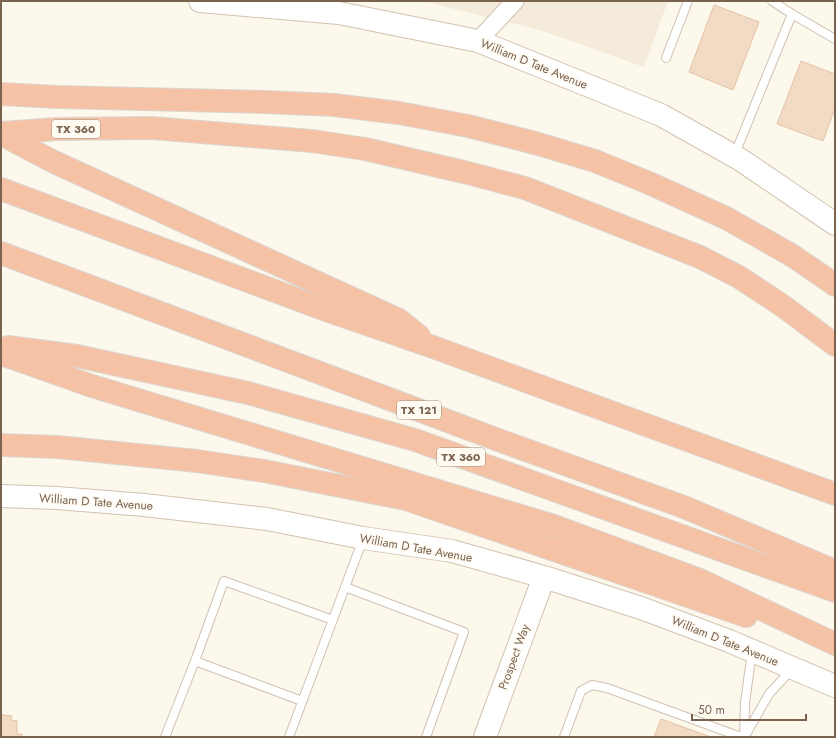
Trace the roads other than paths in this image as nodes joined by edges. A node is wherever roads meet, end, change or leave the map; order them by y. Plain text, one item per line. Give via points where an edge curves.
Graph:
1 (201, 1) edge
2 (515, 1) edge
3 (688, 1) edge
4 (772, 1) edge
5 (792, 14) junction
6 (835, 39) edge
7 (478, 41) junction
8 (666, 58) dead end
9 (1, 94) edge
10 (1, 134) edge
11 (734, 156) junction
12 (1, 189) edge
13 (835, 224) edge
14 (1, 253) edge
15 (835, 285) edge
16 (783, 306) junction
17 (835, 328) edge
18 (1, 346) edge
19 (835, 346) edge
20 (433, 347) junction
21 (1, 354) edge
22 (1, 445) edge
23 (835, 494) edge
24 (1, 496) edge
25 (363, 538) junction
26 (835, 571) edge
27 (544, 577) junction
28 (345, 587) junction
29 (835, 591) edge
30 (333, 620) junction
31 (790, 624) junction
32 (835, 644) edge
33 (752, 650) junction
34 (194, 661) junction
35 (793, 668) junction
36 (835, 686) edge
37 (302, 701) junction
38 (165, 737) edge
39 (289, 737) edge
40 (426, 737) edge
41 (485, 737) edge
42 (564, 737) edge
43 (743, 737) edge

1 - 7 main road, William D Tate Avenue via 339,13
2 - 7 street
3 - 8 lane
4 - 5 lane
5 - 6 lane
5 - 11 lane
7 - 11 main road, William D Tate Avenue via 661,115
9 - 15 highway via 334,105 399,113 468,126 535,143 649,183 726,218 793,256
10 - 16 highway, TX 360 via 58,129 152,128 312,141 365,149 525,188 700,257 739,277
10 - 20 highway via 52,161 399,320
11 - 13 main road, William D Tate Avenue
12 - 20 highway via 318,308
14 - 26 highway, TX 121 via 684,507
16 - 17 highway via 815,314
16 - 19 highway
18 - 29 highway, TX 360 via 77,356 248,393 415,440
20 - 23 highway
21 - 31 highway via 149,404 554,526 700,580
22 - 31 highway via 57,447 204,462 406,499 772,625
24 - 25 main road, William D Tate Avenue via 65,498 227,514 267,519
25 - 27 main road, William D Tate Avenue via 452,552
25 - 28 lane
27 - 33 main road, William D Tate Avenue via 641,608
27 - 41 main road, Prospect Way
28 - 30 lane
28 - 40 lane via 464,632
30 - 34 lane via 224,581
30 - 37 lane
31 - 32 highway
33 - 35 main road, William D Tate Avenue
33 - 43 lane
34 - 37 lane
34 - 38 lane
35 - 36 main road, William D Tate Avenue
35 - 43 lane via 769,694
37 - 39 lane
42 - 43 lane via 581,691 592,685 607,688

